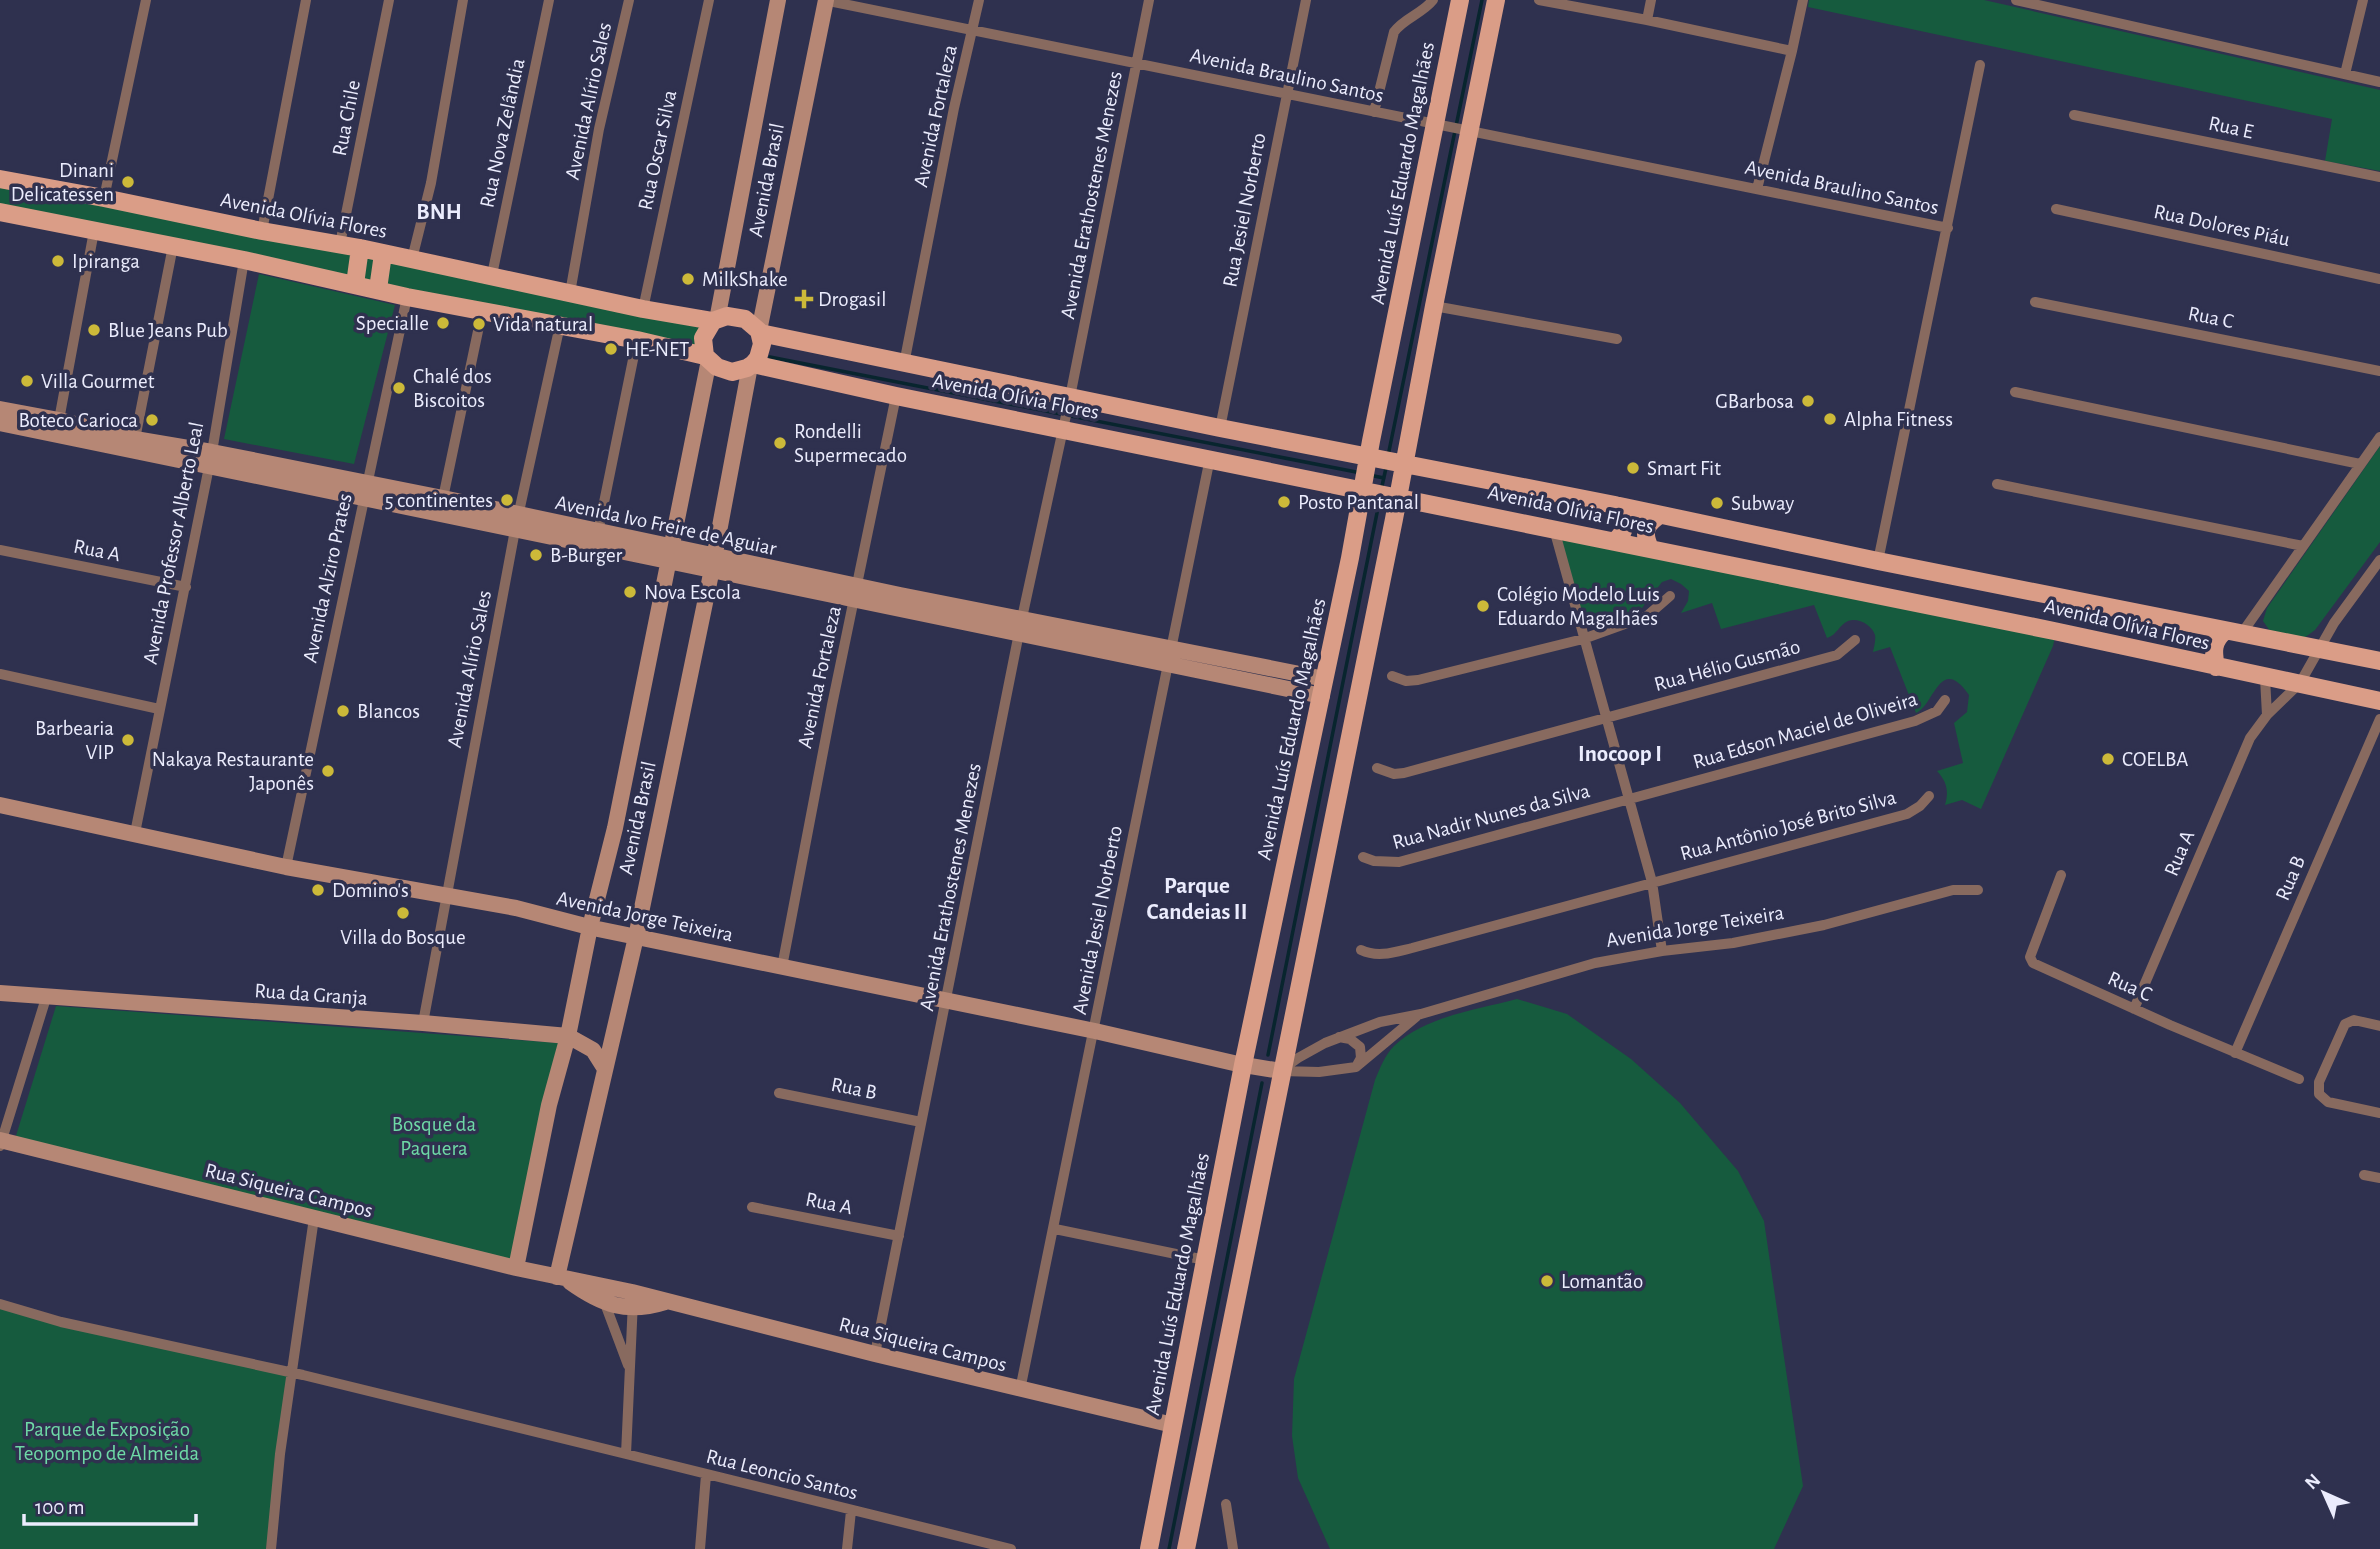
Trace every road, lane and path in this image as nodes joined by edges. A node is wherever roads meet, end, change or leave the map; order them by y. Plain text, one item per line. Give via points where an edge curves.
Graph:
1 (146, 0) edge
2 (306, 0) edge
3 (388, 0) edge
4 (463, 0) edge
5 (549, 0) edge
6 (629, 0) edge
7 (709, 0) edge
8 (779, 0) edge
9 (825, 0) edge
10 (979, 0) edge
11 (1149, 0) edge
12 (1306, 0) edge
13 (1433, 0) edge
14 (1461, 0) edge
15 (1496, 0) edge
16 (1539, 0) edge
17 (1651, 0) edge
18 (1803, 0) edge
19 (2016, 0) edge
20 (2362, 0) edge
21 (1647, 20) junction
22 (973, 29) junction
23 (1793, 51) junction
24 (1137, 63) junction
25 (1980, 65) dead end
26 (2345, 74) junction
27 (2380, 82) edge
28 (1287, 95) junction
29 (1374, 112) junction
30 (2074, 115) dead end
31 (1439, 125) junction
32 (1464, 130) junction
33 (2380, 177) edge
34 (0, 179) edge
35 (1757, 189) junction
36 (104, 198) junction
37 (2056, 209) dead end
38 (0, 212) edge
39 (1948, 228) junction
40 (94, 231) junction
41 (262, 231) junction
42 (341, 244) junction
43 (173, 246) junction
44 (360, 248) junction
45 (383, 254) junction
46 (412, 259) junction
47 (244, 260) junction
48 (492, 275) junction
49 (2380, 279) edge
50 (355, 284) junction
51 (378, 289) junction
52 (570, 293) junction
53 (407, 297) junction
54 (2035, 302) dead end
55 (1434, 306) junction
56 (643, 309) junction
57 (482, 312) junction
58 (715, 321) junction
59 (561, 325) junction
60 (760, 332) junction
61 (1617, 339) dead end
62 (637, 340) junction
63 (707, 358) junction
64 (904, 363) junction
65 (750, 366) junction
66 (2380, 371) edge
67 (2015, 392) dead end
68 (897, 396) junction
69 (1070, 397) junction
70 (0, 410) edge
71 (59, 420) junction
72 (0, 423) edge
73 (1063, 428) junction
74 (1220, 428) junction
75 (2380, 437) edge
76 (135, 439) junction
77 (1369, 457) junction
78 (1210, 458) junction
79 (210, 459) junction
80 (1404, 464) junction
81 (2360, 464) junction
82 (1997, 484) dead end
83 (1363, 489) junction
84 (364, 491) junction
85 (1398, 496) junction
86 (443, 498) junction
87 (1615, 505) junction
88 (1660, 515) junction
89 (517, 523) junction
90 (1554, 529) junction
91 (597, 532) junction
92 (1615, 541) junction
93 (2303, 546) junction
94 (1650, 548) junction
95 (0, 550) edge
96 (668, 553) junction
97 (1878, 561) junction
98 (713, 562) junction
99 (2379, 562) edge
100 (186, 587) junction
101 (856, 592) junction
102 (1670, 596) dead end
103 (1022, 618) junction
104 (2234, 632) junction
105 (1020, 635) junction
106 (1583, 639) junction
107 (1855, 640) dead end
108 (1172, 647) junction
109 (2320, 648) junction
110 (2380, 661) edge
111 (1168, 666) junction
112 (2216, 667) junction
113 (0, 674) edge
114 (1392, 676) dead end
115 (2265, 678) junction
116 (2300, 683) junction
117 (1323, 687) junction
118 (1945, 700) dead end
119 (2380, 701) edge
120 (159, 709) junction
121 (2267, 715) junction
122 (1605, 718) junction
123 (2380, 719) edge
124 (1377, 768) dead end
125 (1929, 796) dead end
126 (1629, 800) junction
127 (0, 805) edge
128 (135, 833) junction
129 (1363, 857) dead end
130 (286, 867) junction
131 (2061, 875) dead end
132 (1652, 882) junction
133 (1978, 890) dead end
134 (445, 895) junction
135 (590, 927) junction
136 (636, 937) junction
137 (1361, 950) dead end
138 (1662, 951) junction
139 (782, 967) junction
140 (0, 993) edge
141 (46, 998) junction
142 (947, 1001) junction
143 (2134, 1010) junction
144 (1421, 1014) junction
145 (423, 1023) junction
146 (2380, 1026) edge
147 (1095, 1031) junction
148 (568, 1036) junction
149 (1339, 1037) junction
150 (2235, 1053) junction
151 (1243, 1065) junction
152 (1356, 1067) junction
153 (605, 1069) junction
154 (1285, 1071) junction
155 (2299, 1079) dead end
156 (779, 1093) dead end
157 (2380, 1113) edge
158 (921, 1122) junction
159 (1, 1142) edge
160 (2364, 1175) dead end
161 (2380, 1178) edge
162 (752, 1207) dead end
163 (314, 1218) junction
164 (1055, 1229) junction
165 (899, 1236) junction
166 (1205, 1260) junction
167 (516, 1268) junction
168 (563, 1279) junction
169 (632, 1292) junction
170 (606, 1294) junction
171 (665, 1301) junction
172 (0, 1304) edge
173 (633, 1309) junction
174 (875, 1354) junction
175 (630, 1371) junction
176 (292, 1373) junction
177 (1020, 1390) junction
178 (1173, 1425) junction
179 (626, 1454) junction
180 (706, 1475) junction
181 (1226, 1504) dead end
182 (850, 1511) junction
183 (994, 1547) edge
184 (271, 1549) edge
185 (700, 1549) edge
186 (847, 1549) edge
187 (1011, 1549) edge
188 (1149, 1549) edge
189 (1186, 1549) edge
190 (1233, 1549) edge

1 - 36 street
2 - 41 street
3 - 42 street, Rua Chile
4 - 46 street via 431,183
5 - 48 street, Rua Nova Zelândia
6 - 52 street, Avenida Alírio Sales via 599,129
7 - 56 street, Rua Oscar Silva
8 - 58 street, Avenida Brasil
9 - 22 street, Avenida Braulino Santos
9 - 60 street, Avenida Brasil
10 - 22 street, Avenida Fortaleza
11 - 24 street, Avenida Erathostenes Menezes
12 - 28 street, Rua Jesiel Norberto
13 - 29 street via 1394,32
14 - 31 main road, Avenida Luís Eduardo Magalhães
15 - 32 main road
16 - 21 street
17 - 21 street
18 - 23 street
19 - 26 street
20 - 26 street
21 - 23 street
22 - 24 street, Avenida Braulino Santos
22 - 64 street, Avenida Fortaleza
23 - 35 street
24 - 28 street, Avenida Braulino Santos
24 - 69 street, Avenida Erathostenes Menezes
25 - 39 street
26 - 27 street
28 - 29 street, Avenida Braulino Santos
28 - 74 street, Rua Jesiel Norberto
29 - 31 street, Avenida Braulino Santos
30 - 33 street, Rua E
31 - 32 street, Avenida Braulino Santos
31 - 77 main road, Avenida Luís Eduardo Magalhães
32 - 35 street, Avenida Braulino Santos
32 - 55 main road
34 - 36 main road, Avenida Olívia Flores
35 - 39 street, Avenida Braulino Santos
36 - 41 main road, Avenida Olívia Flores
37 - 49 street, Rua Dolores Piáu
38 - 40 main road, Avenida Olívia Flores
39 - 97 street
40 - 43 main road, Avenida Olívia Flores
40 - 71 street
41 - 42 main road, Avenida Olívia Flores
42 - 44 main road, Avenida Olívia Flores
43 - 47 main road, Avenida Olívia Flores
43 - 76 street
44 - 45 main road, Avenida Olívia Flores
44 - 50 main road
45 - 46 main road, Avenida Olívia Flores
45 - 51 main road
46 - 48 main road, Avenida Olívia Flores
47 - 50 main road, Avenida Olívia Flores
47 - 79 street, Avenida Professor Alberto Leal
48 - 52 main road, Avenida Olívia Flores
50 - 51 main road, Avenida Olívia Flores
51 - 53 main road, Avenida Olívia Flores
52 - 56 main road, Avenida Olívia Flores
53 - 57 main road, Avenida Olívia Flores
53 - 84 street, Avenida Alziro Prates
54 - 66 street, Rua C
55 - 61 street
55 - 80 main road
56 - 58 main road, Avenida Olívia Flores
57 - 59 main road, Avenida Olívia Flores
57 - 86 street
58 - 60 main road, Avenida Olívia Flores via 727,316 745,319
58 - 63 main road, Avenida Brasil via 703,338
59 - 62 main road, Avenida Olívia Flores
59 - 89 street, Avenida Alírio Sales
60 - 64 main road, Avenida Olívia Flores
60 - 65 main road, Avenida Brasil via 758,358
62 - 63 main road, Avenida Olívia Flores
62 - 91 street
63 - 65 main road, Avenida Olívia Flores via 732,372
63 - 96 street, Avenida Brasil
64 - 69 main road, Avenida Olívia Flores
65 - 68 main road, Avenida Olívia Flores
65 - 98 street, Avenida Brasil
67 - 81 street
68 - 73 main road, Avenida Olívia Flores
68 - 101 street, Avenida Fortaleza
69 - 73 street, Avenida Erathostenes Menezes
69 - 74 main road, Avenida Olívia Flores
70 - 71 street, Avenida Ivo Freire de Aguiar
71 - 76 street, Avenida Ivo Freire de Aguiar
72 - 79 street, Avenida Ivo Freire de Aguiar
73 - 78 main road, Avenida Olívia Flores
73 - 103 street, Avenida Erathostenes Menezes
74 - 77 main road, Avenida Olívia Flores
75 - 81 street
76 - 79 street, Avenida Ivo Freire de Aguiar
77 - 80 main road, Avenida Olívia Flores
77 - 83 main road, Avenida Luís Eduardo Magalhães
78 - 83 main road, Avenida Olívia Flores
78 - 108 street, Avenida Jesiel Norberto
79 - 84 street, Avenida Ivo Freire de Aguiar
79 - 100 street, Avenida Professor Alberto Leal
80 - 85 main road
80 - 87 main road, Avenida Olívia Flores
81 - 93 street
82 - 93 street
83 - 85 main road, Avenida Olívia Flores
83 - 117 main road, Avenida Luís Eduardo Magalhães
84 - 86 street, Avenida Ivo Freire de Aguiar
84 - 89 street, Avenida Ivo Freire de Aguiar
84 - 130 street, Avenida Alziro Prates
85 - 90 main road, Avenida Olívia Flores
85 - 154 main road
86 - 89 street, Avenida Ivo Freire de Aguiar
87 - 88 main road, Avenida Olívia Flores
87 - 92 main road via 1626,522
88 - 94 main road via 1646,527
88 - 97 main road, Avenida Olívia Flores
89 - 91 street, Avenida Ivo Freire de Aguiar
89 - 96 street, Avenida Ivo Freire de Aguiar
89 - 134 street, Avenida Alírio Sales
90 - 92 main road, Avenida Olívia Flores
90 - 106 street
91 - 96 street, Avenida Ivo Freire de Aguiar
92 - 94 main road, Avenida Olívia Flores
93 - 104 street
94 - 112 main road, Avenida Olívia Flores
95 - 100 street, Rua A
96 - 98 street, Avenida Ivo Freire de Aguiar
96 - 135 street, Avenida Brasil via 615,828
97 - 104 main road, Avenida Olívia Flores
98 - 101 street, Avenida Ivo Freire de Aguiar
98 - 136 street, Avenida Brasil
99 - 109 street, Rua A
100 - 120 street, Avenida Professor Alberto Leal
101 - 103 street, Avenida Ivo Freire de Aguiar
101 - 105 street, Avenida Ivo Freire de Aguiar
101 - 139 street, Avenida Fortaleza
102 - 106 street via 1647,616
103 - 105 street, Avenida Erathostenes Menezes
103 - 108 street, Avenida Ivo Freire de Aguiar
104 - 109 main road, Avenida Olívia Flores
104 - 112 main road via 2215,641
105 - 111 street, Avenida Ivo Freire de Aguiar
105 - 142 street, Avenida Erathostenes Menezes
106 - 114 street via 1418,680
106 - 122 street
107 - 122 street, Rua Hélio Gusmão via 1837,655
108 - 111 street, Avenida Jesiel Norberto
108 - 117 street, Avenida Ivo Freire de Aguiar
109 - 110 main road, Avenida Olívia Flores
109 - 116 street, Rua A
111 - 117 street, Avenida Ivo Freire de Aguiar
111 - 147 street, Avenida Jesiel Norberto
112 - 115 main road, Avenida Olívia Flores
113 - 120 street
115 - 116 main road, Avenida Olívia Flores
115 - 121 street
116 - 119 main road, Avenida Olívia Flores
116 - 121 street, Rua A
117 - 151 main road, Avenida Luís Eduardo Magalhães
118 - 126 street, Rua Edson Maciel de Oliveira via 1928,717
120 - 128 street, Avenida Professor Alberto Leal
121 - 143 street, Rua A via 2245,749
122 - 124 street, Rua Hélio Gusmão via 1404,773
122 - 126 street
123 - 150 street, Rua B
125 - 132 street, Rua Antônio José Brito Silva via 1907,814
126 - 129 street, Rua Nadir Nunes da Silva via 1399,862
126 - 132 street
127 - 128 street, Avenida Jorge Teixeira
128 - 130 street, Avenida Jorge Teixeira
130 - 134 street, Avenida Jorge Teixeira
131 - 143 street, Rua C via 2031,957 2033,963
132 - 137 street, Rua Antônio José Brito Silva via 1412,948 1384,954
132 - 138 street
133 - 138 street, Avenida Jorge Teixeira via 1953,890 1824,925 1733,943
134 - 135 street, Avenida Jorge Teixeira
134 - 145 street, Avenida Alírio Sales
135 - 136 street, Avenida Jorge Teixeira
135 - 148 street, Avenida Brasil
136 - 139 street, Avenida Jorge Teixeira
136 - 153 street, Avenida Brasil
138 - 144 street, Avenida Jorge Teixeira via 1595,963
139 - 142 street, Avenida Jorge Teixeira
140 - 141 street, Rua da Granja
141 - 145 street, Rua da Granja
141 - 159 street
142 - 147 street, Avenida Jorge Teixeira
142 - 158 street, Avenida Erathostenes Menezes
143 - 150 street, Rua C
144 - 149 street, Avenida Jorge Teixeira
144 - 152 street, Avenida Jorge Teixeira
145 - 148 street, Rua da Granja
146 - 157 street via 2354,1020 2344,1024 2319,1082 2319,1094 2328,1102
147 - 151 street, Avenida Jorge Teixeira
147 - 164 street, Avenida Jesiel Norberto
148 - 153 street, Rua da Granja via 593,1050
148 - 167 street, Avenida Brasil
149 - 152 street via 1360,1047
149 - 154 street, Avenida Jorge Teixeira via 1298,1058
150 - 155 street, Rua C
151 - 154 street, Avenida Jorge Teixeira
151 - 166 main road, Avenida Luís Eduardo Magalhães
152 - 154 street, Avenida Jorge Teixeira
153 - 168 street, Avenida Brasil
154 - 189 main road
156 - 158 street, Rua B
158 - 165 street, Avenida Erathostenes Menezes
159 - 163 street, Rua Siqueira Campos
160 - 161 street
162 - 165 street, Rua A
163 - 167 street, Rua Siqueira Campos
163 - 176 street
164 - 166 street
164 - 177 street, Avenida Jesiel Norberto
165 - 174 street, Avenida Erathostenes Menezes
166 - 178 main road, Avenida Luís Eduardo Magalhães
167 - 168 street, Rua Siqueira Campos
168 - 170 street, Rua Siqueira Campos
169 - 170 street, Rua Siqueira Campos
169 - 171 street, Rua Siqueira Campos
169 - 173 street
170 - 173 street, Rua Siqueira Campos via 618,1307
170 - 175 street
171 - 173 street, Rua Siqueira Campos
171 - 174 street, Rua Siqueira Campos
172 - 176 street, Rua Leoncio Santos
173 - 175 street
174 - 177 street, Rua Siqueira Campos
175 - 179 street
176 - 179 street, Rua Leoncio Santos
176 - 184 street
177 - 178 street, Rua Siqueira Campos
178 - 188 main road, Avenida Luís Eduardo Magalhães
179 - 180 street, Rua Leoncio Santos
180 - 182 street, Rua Leoncio Santos
180 - 185 street
181 - 190 street
182 - 183 street, Rua Leoncio Santos
182 - 186 street
183 - 187 street, Rua Leoncio Santos

